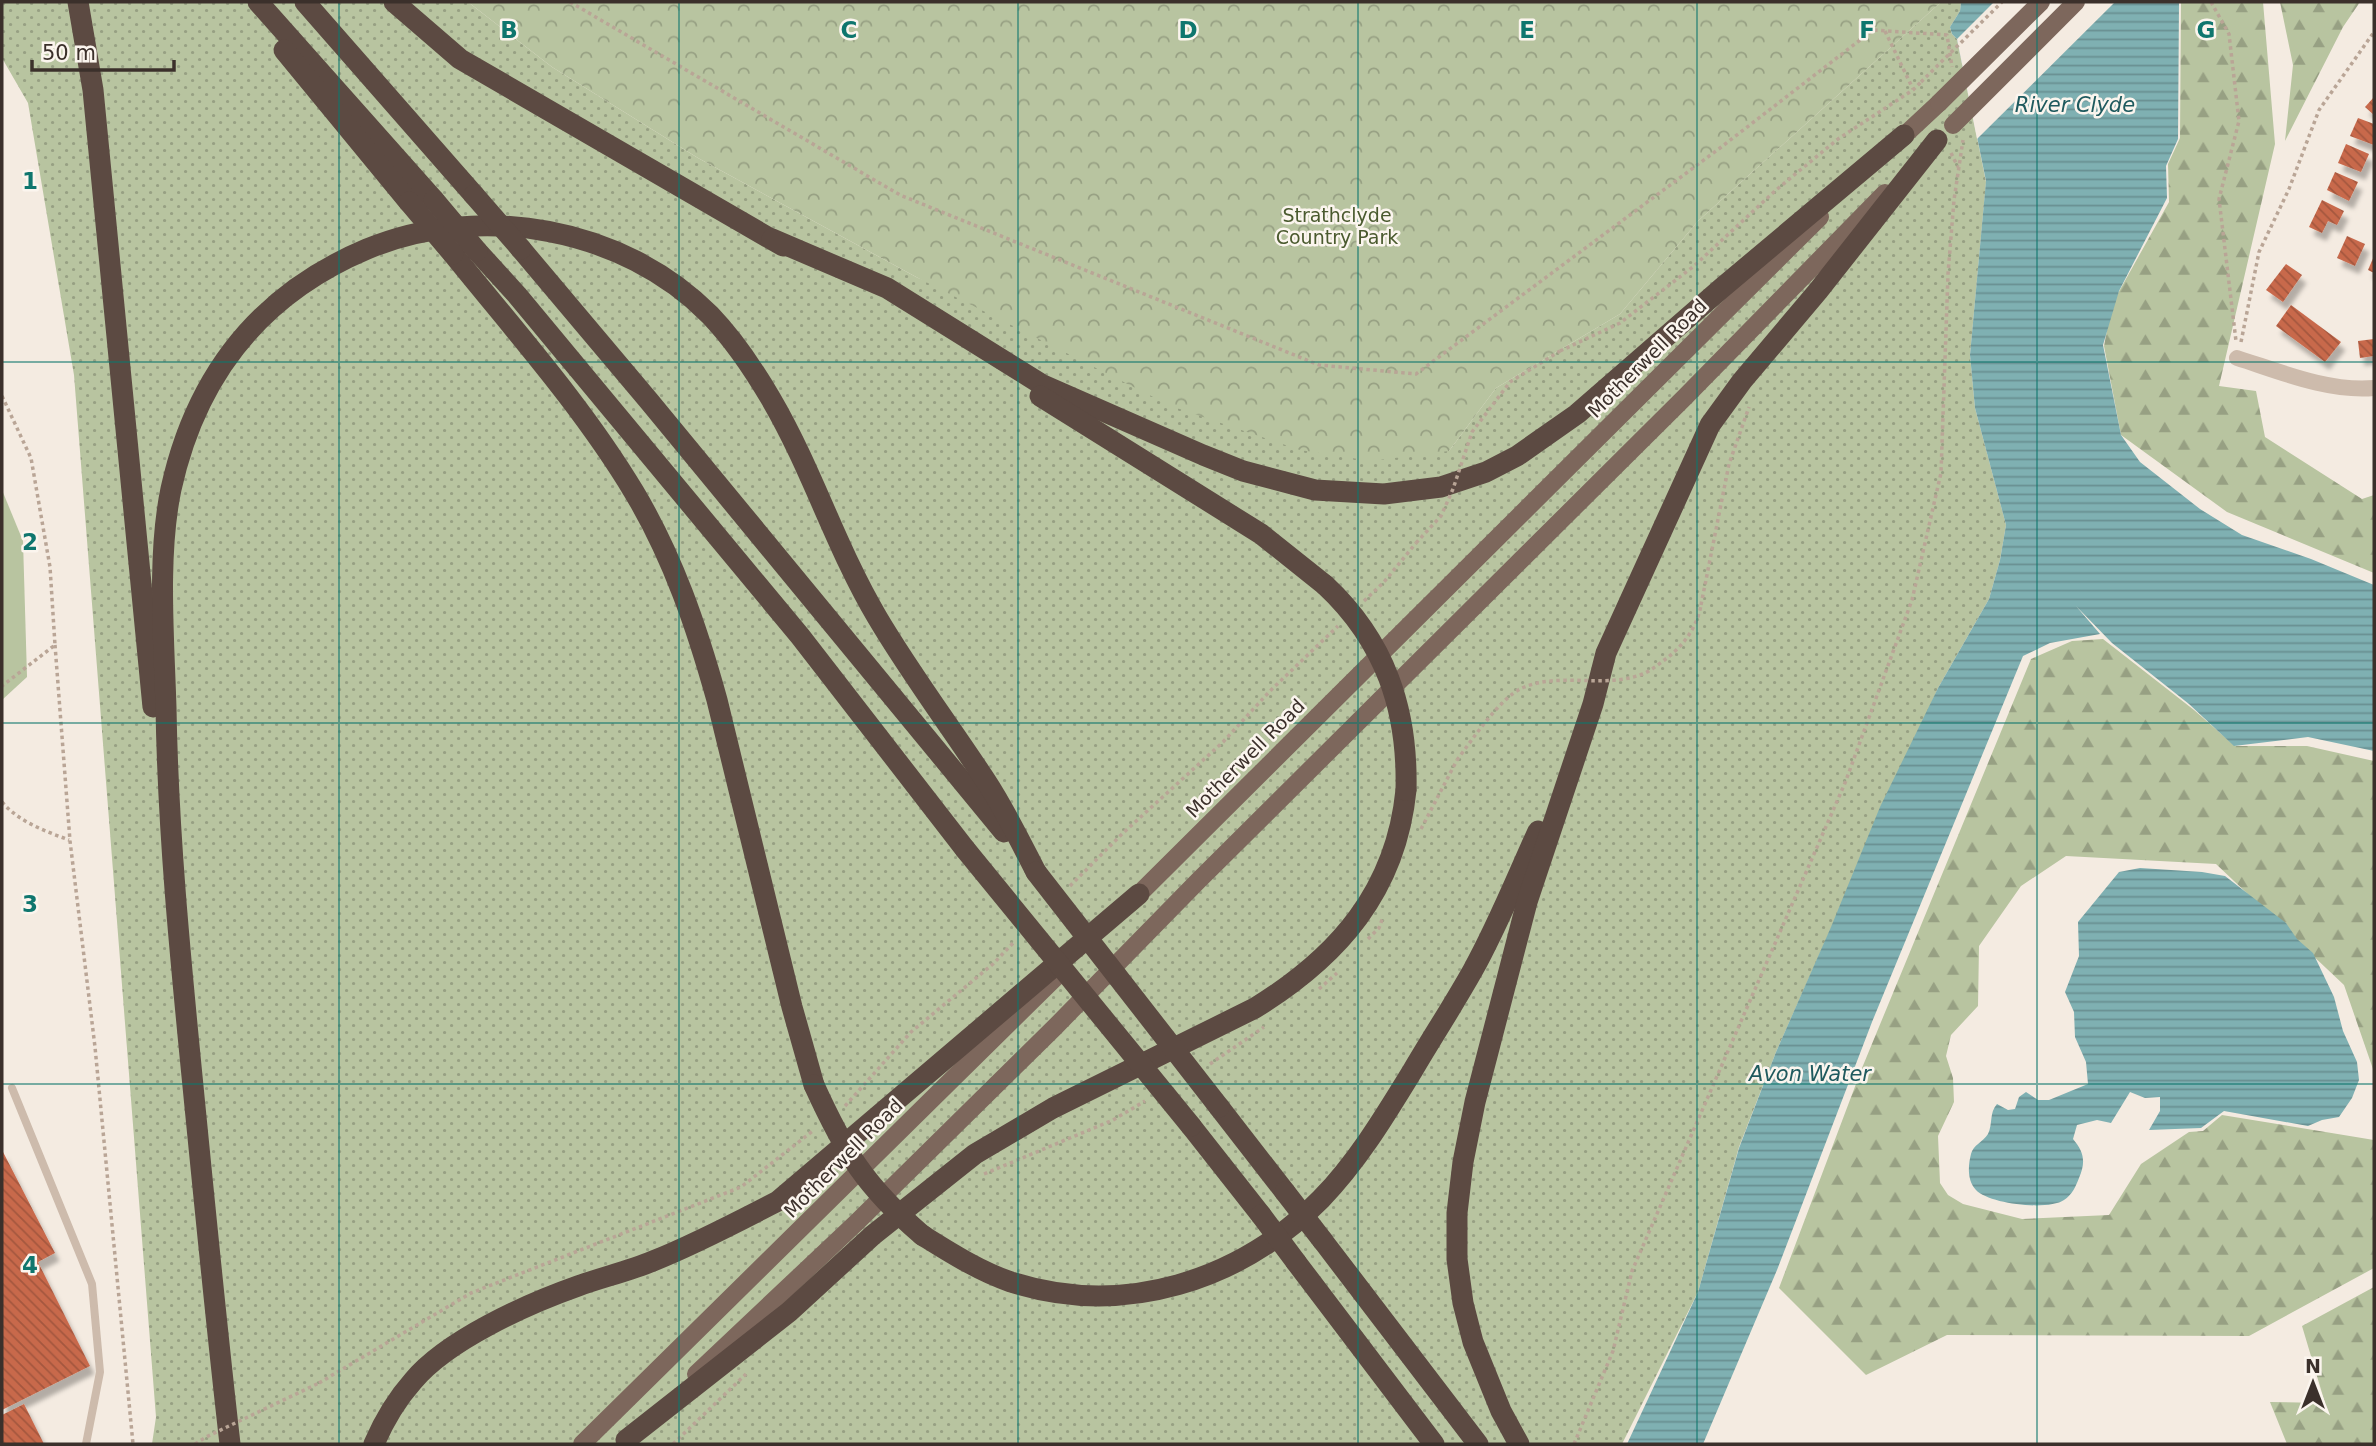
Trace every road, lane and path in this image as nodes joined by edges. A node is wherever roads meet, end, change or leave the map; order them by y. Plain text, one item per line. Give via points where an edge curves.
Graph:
1 (78, 2) edge
2 (244, 2) edge
3 (257, 2) edge
4 (305, 2) edge
5 (394, 2) edge
6 (570, 2) edge
7 (2002, 2) edge
8 (2041, 2) edge
9 (2076, 2) edge
10 (2211, 2) edge
11 (1872, 30) dead end
12 (1885, 31) dead end
13 (2374, 32) edge
14 (1913, 90) junction
15 (1958, 131) junction
16 (1905, 135) junction
17 (1945, 147) junction
18 (1959, 169) dead end
19 (1955, 200) dead end
20 (772, 239) junction
21 (2238, 358) junction
22 (2374, 388) edge
23 (2, 396) edge
24 (1752, 398) dead end
25 (1364, 601) dead end
26 (1345, 620) dead end
27 (55, 645) junction
28 (2, 686) edge
29 (1593, 704) junction
30 (2, 802) edge
31 (169, 810) junction
32 (1420, 831) dead end
33 (70, 841) junction
34 (1036, 872) junction
35 (1067, 889) dead end
36 (1139, 894) junction
37 (1384, 916) dead end
38 (1020, 936) dead end
39 (1362, 946) dead end
40 (1345, 964) dead end
41 (1318, 989) dead end
42 (1265, 1027) dead end
43 (1200, 1069) dead end
44 (12, 1088) dead end
45 (1145, 1101) dead end
46 (844, 1106) dead end
47 (824, 1123) dead end
48 (981, 1176) dead end
49 (749, 1370) dead end
50 (624, 1442) edge
51 (86, 1444) edge
52 (132, 1444) edge
53 (195, 1444) edge
54 (230, 1444) edge
55 (374, 1444) edge
56 (582, 1444) edge
57 (673, 1444) edge
58 (1434, 1444) edge
59 (1478, 1444) edge
60 (1519, 1444) edge
61 (1574, 1444) edge

1 - 31 highway via 93,90 155,727
2 - 29 highway, bridge via 562,390 634,491 672,566 704,651 814,1085 869,1185 922,1235 958,1258 1011,1282 1045,1291 1131,1295 1181,1285 1226,1268 1275,1238 1322,1198 1372,1135 1474,969
3 - 58 highway, bridge via 517,295 800,636 965,849 1261,1215
4 - 34 highway, bridge via 521,249
5 - 20 highway via 460,59
6 - 11 path via 900,195 1319,365 1416,374
7 - 14 path, bridge
8 - 16 main road, Motherwell Road, bridge
9 - 15 main road, bridge
10 - 21 path via 2229,34 2239,121 2220,199
12 - 14 path
13 - 21 path via 2319,110 2259,252
14 - 25 path, bridge via 1838,139 1694,266 1620,323 1559,351 1510,382 1472,432 1441,516
15 - 17 main road
15 - 17 path
16 - 20 highway via 1577,414 1517,456 1441,487 1384,494 1315,490 1203,456 1041,384 887,288
16 - 36 main road, Motherwell Road
17 - 18 path
17 - 29 highway via 1759,360 1710,425 1606,653
17 - 50 main road via 1685,397 856,1223
19 - 61 path via 1941,474 1912,600 1845,783 1632,1271 1613,1351
20 - 50 highway, bridge via 953,341 1140,457 1261,534 1340,598 1382,660 1392,685 1404,731 1406,790 1398,833 1378,887 1360,918 1321,960 1255,1008 1053,1108 975,1154
21 - 22 street via 2306,380
23 - 27 path via 31,458 50,567
24 - 32 path, bridge via 1729,464 1699,617 1681,647 1646,673 1621,681 1555,681 1521,688 1497,709 1457,760
26 - 35 path
27 - 28 path
27 - 33 path
29 - 60 highway via 1527,902 1475,1102 1457,1213 1463,1303 1484,1373
30 - 33 path via 11,812
31 - 34 highway via 164,602 168,508 191,421 214,375 261,316 293,289 350,256 406,235 445,227 532,228 566,234 638,263 711,316 772,401 878,619 990,787
31 - 54 highway
33 - 52 path via 95,1047
34 - 59 highway, bridge
36 - 55 highway via 778,1201 652,1262 514,1313 453,1346 413,1380
36 - 56 main road, Motherwell Road
37 - 39 path
38 - 46 path via 911,1032
40 - 41 path
42 - 43 path
44 - 51 lane via 92,1284 100,1371
45 - 48 path via 1112,1120
47 - 53 path, bridge via 741,1187 471,1293 319,1383
49 - 57 path

